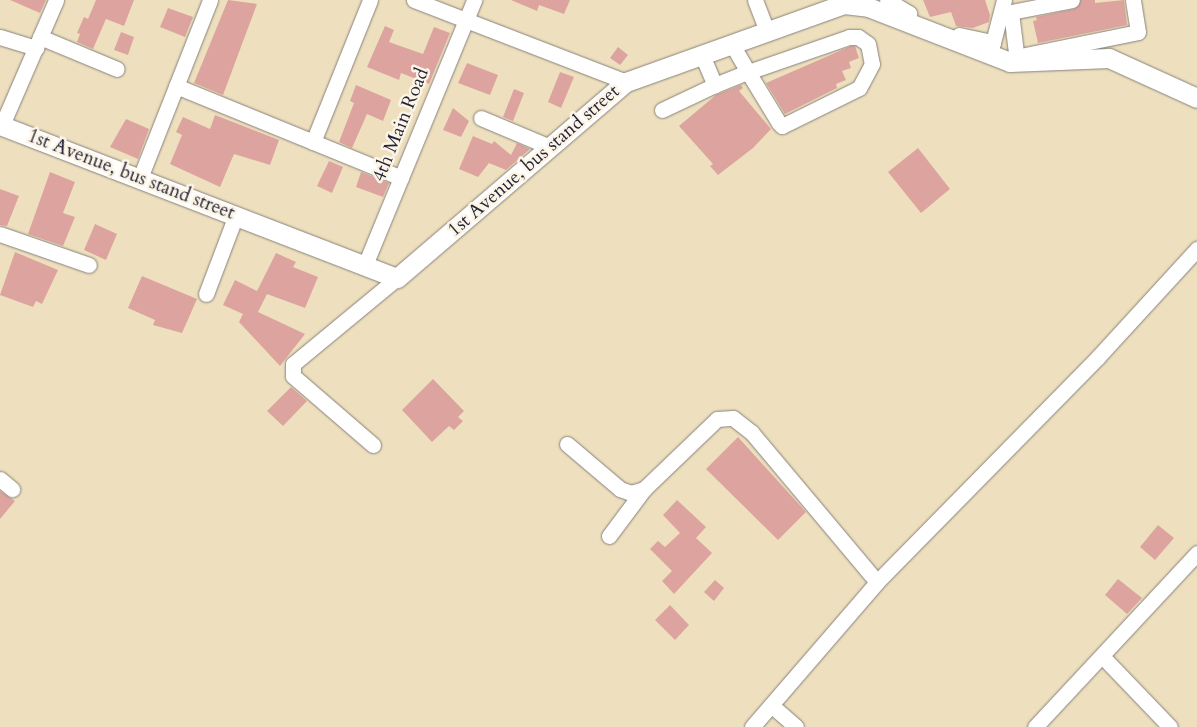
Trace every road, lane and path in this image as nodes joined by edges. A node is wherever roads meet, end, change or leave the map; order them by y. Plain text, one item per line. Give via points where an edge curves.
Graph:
1 (56, 0) edge
2 (210, 0) edge
3 (370, 0) edge
4 (414, 0) edge
5 (474, 0) edge
6 (755, 0) edge
7 (887, 0) edge
8 (1004, 0) edge
9 (1072, 0) edge
10 (1133, 0) edge
11 (1040, 3) edge
12 (907, 18) junction
13 (466, 20) junction
14 (767, 32) junction
15 (0, 37) edge
16 (38, 42) junction
17 (732, 44) junction
18 (992, 48) junction
19 (702, 55) junction
20 (1017, 59) junction
21 (117, 69) dead end
22 (748, 72) junction
23 (626, 82) junction
24 (715, 85) junction
25 (176, 86) junction
26 (1197, 98) edge
27 (662, 110) dead end
28 (481, 118) dead end
29 (1, 127) edge
30 (313, 142) junction
31 (550, 147) junction
32 (140, 178) junction
33 (401, 178) junction
34 (236, 215) junction
35 (0, 234) edge
36 (1195, 255) edge
37 (89, 265) dead end
38 (365, 266) junction
39 (397, 278) junction
40 (206, 294) dead end
41 (567, 444) dead end
42 (373, 445) dead end
43 (0, 479) edge
44 (12, 489) dead end
45 (644, 489) junction
46 (610, 536) dead end
47 (1197, 553) edge
48 (877, 582) junction
49 (1102, 656) junction
50 (771, 705) junction
51 (752, 727) edge
52 (796, 727) edge
53 (1035, 727) edge
54 (1170, 727) edge

1 - 16 street
2 - 25 street
3 - 30 street
4 - 13 street
5 - 13 street, 4th Main Road
6 - 14 street
7 - 12 street
8 - 18 street
9 - 11 street
10 - 20 street via 1138,32
11 - 20 street via 1011,12
12 - 14 street, 1st Avenue, bus stand street via 844,4
12 - 18 street, 1st Avenue, bus stand street
13 - 23 street
13 - 33 street, 4th Main Road
14 - 17 street, 1st Avenue, bus stand street
15 - 16 street
16 - 21 street
16 - 29 street
17 - 19 street, 1st Avenue, bus stand street
17 - 22 street
18 - 20 street, 1st Avenue, bus stand street
19 - 23 street, 1st Avenue, bus stand street
19 - 24 street
20 - 26 street, 1st Avenue, bus stand street via 1109,58
22 - 22 street via 782,126 859,88 870,73 872,53 863,40 849,37
22 - 24 street
23 - 31 street, 1st Avenue, bus stand street
24 - 27 street
25 - 30 street
25 - 32 street
28 - 31 street
29 - 32 street, 1st Avenue, bus stand street
30 - 33 street
31 - 39 street, 1st Avenue, bus stand street
32 - 34 street, 1st Avenue, bus stand street
33 - 38 street, 4th Main Road
34 - 38 street, 1st Avenue, bus stand street
34 - 40 street
35 - 37 street
36 - 48 street
38 - 39 street, 1st Avenue, bus stand street
39 - 42 street via 293,364 293,376
41 - 45 street via 620,489 631,493
43 - 44 street
45 - 46 street
45 - 48 street via 717,419 732,418 752,433
47 - 49 street
48 - 50 street
49 - 53 street
49 - 54 street
50 - 51 street
50 - 52 street

